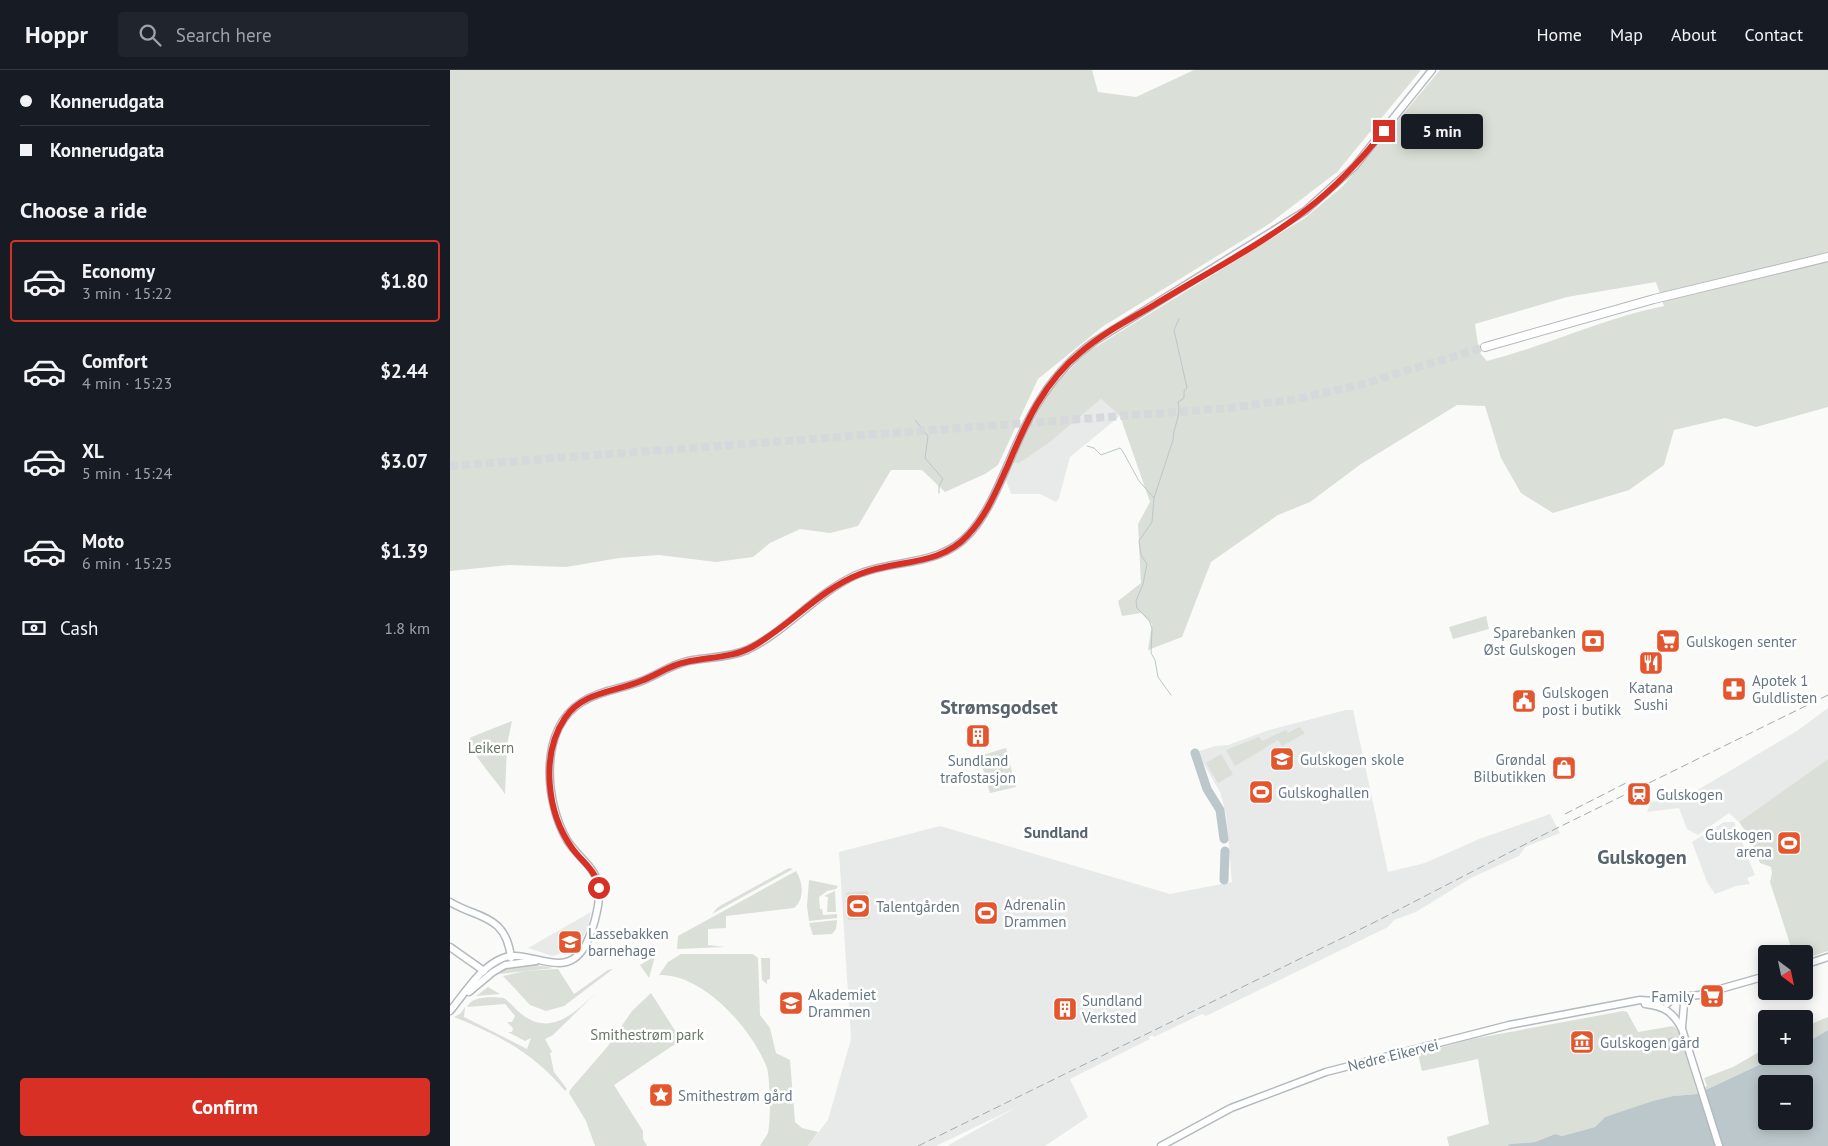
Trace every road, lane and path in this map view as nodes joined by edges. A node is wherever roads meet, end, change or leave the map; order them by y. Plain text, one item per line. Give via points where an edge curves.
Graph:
1 (1432, 70) edge
2 (1828, 259) edge
3 (1485, 347) tunnel mouth
4 (450, 902) edge
5 (450, 947) edge
6 (1828, 957) edge
7 (511, 959) junction
8 (1813, 962) edge
9 (484, 971) junction
10 (1758, 978) edge
11 (1699, 994) junction
12 (1680, 998) junction
13 (1637, 1002) junction
14 (1668, 1002) junction
15 (1684, 1004) junction
16 (1667, 1009) junction
17 (451, 1010) edge
18 (1682, 1012) junction
19 (1674, 1015) junction
20 (1682, 1029) junction
21 (1161, 1146) edge
22 (1719, 1146) edge

1 - 7 main road via 1364,156 1305,211 1095,341 1064,367 1031,413 984,514 954,547 930,558 855,576 742,652 675,665 639,682 590,697 572,709 554,742 550,781 561,826 571,846 595,875 599,886 590,936 579,953 558,963
2 - 3 highway via 1626,306
4 - 7 main road via 493,922 509,945
5 - 9 main road
6 - 8 main road
7 - 9 main road via 496,961
7 - 17 main road
9 - 17 main road
10 - 11 main road
11 - 12 main road
11 - 15 main road
12 - 14 main road via 1672,998
12 - 15 main road
13 - 14 main road, Nedre Eikervei
13 - 16 main road, Nedre Eikervei
13 - 21 main road, Nedre Eikervei via 1487,1030 1326,1072 1245,1102
14 - 16 main road
15 - 18 main road
16 - 19 main road
18 - 19 main road
18 - 20 main road
19 - 20 main road
20 - 22 main road

